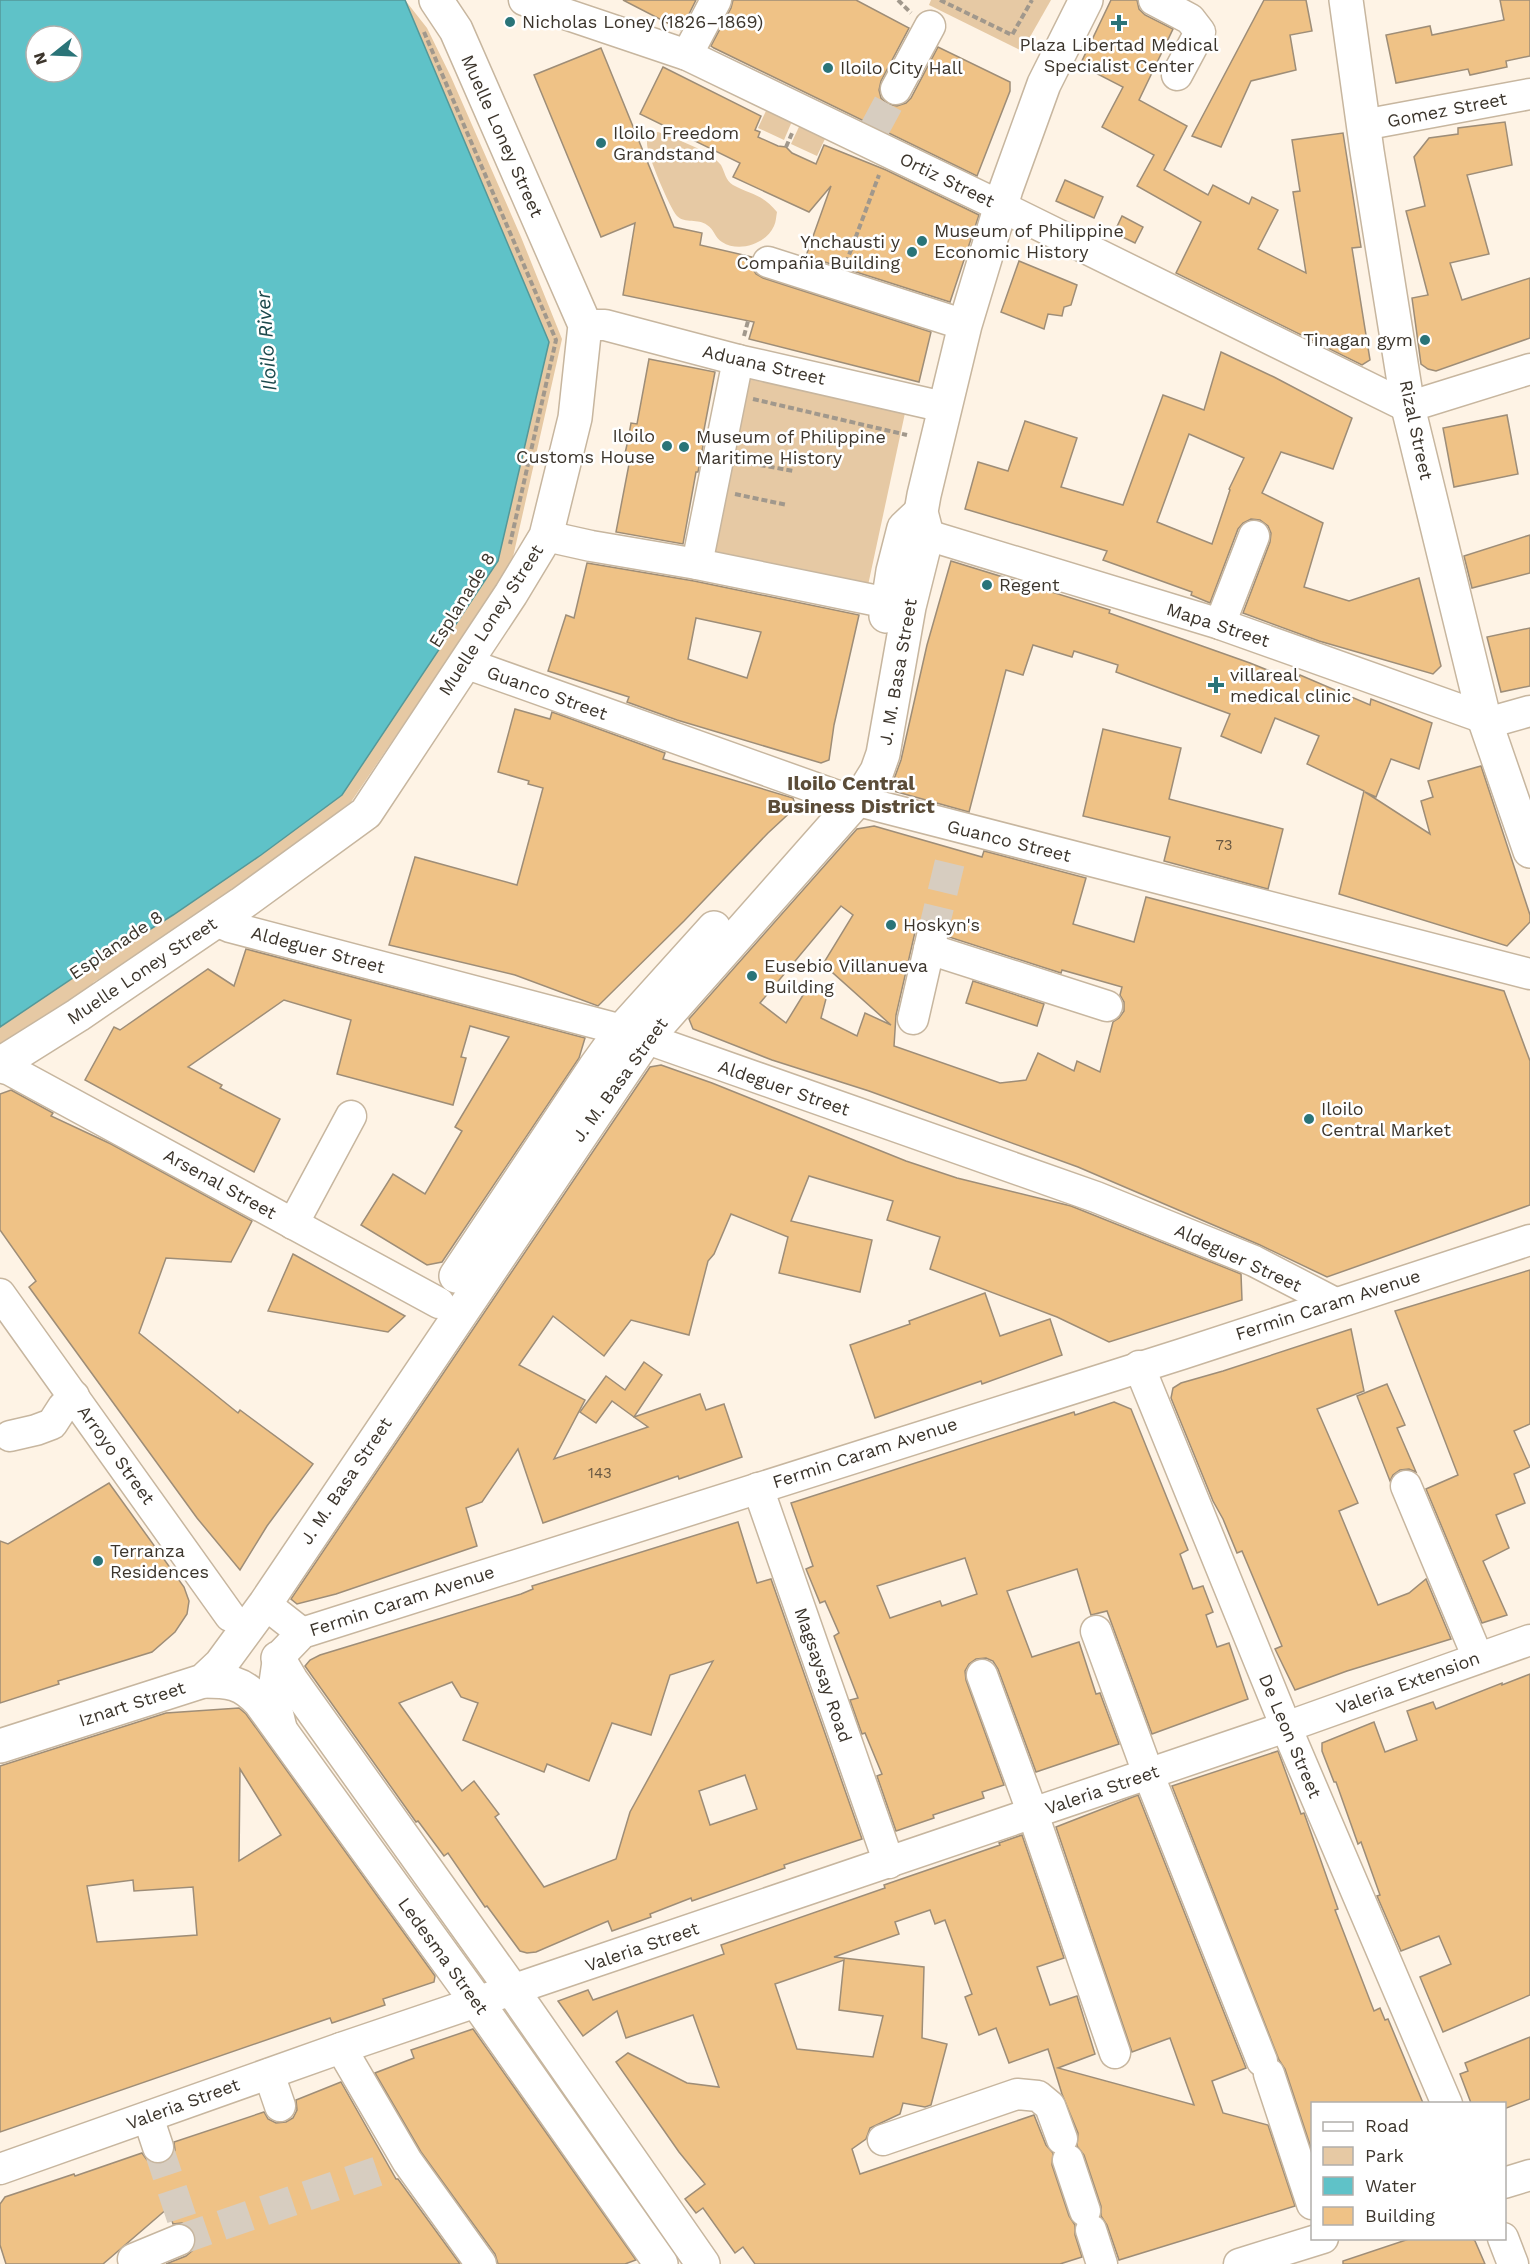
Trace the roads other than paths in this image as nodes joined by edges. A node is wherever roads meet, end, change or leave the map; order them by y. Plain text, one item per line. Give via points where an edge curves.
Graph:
1 (524, 0) edge
2 (716, 0) edge
3 (1086, 0) edge
4 (1154, 0) edge
5 (1346, 0) edge
6 (429, 13) edge
7 (935, 13) edge
8 (687, 55) junction
9 (1177, 75) dead end
10 (896, 89) tunnel mouth
11 (1530, 94) edge
12 (1363, 125) junction
13 (1001, 206) junction
14 (768, 262) dead end
15 (585, 325) junction
16 (965, 325) junction
17 (738, 360) junction
18 (1530, 369) edge
19 (944, 407) junction
20 (1408, 407) junction
21 (917, 525) junction
22 (546, 536) junction
23 (1254, 536) dead end
24 (697, 564) junction
25 (888, 603) junction
26 (1220, 624) junction
27 (465, 663) junction
28 (1530, 711) edge
29 (1485, 718) junction
30 (846, 798) junction
31 (1530, 851) edge
32 (216, 921) junction
33 (1530, 974) edge
34 (1107, 1006) dead end
35 (913, 1019) dead end
36 (634, 1035) junction
37 (0, 1065) edge
38 (351, 1116) dead end
39 (293, 1224) junction
40 (1530, 1240) edge
41 (3, 1303) edge
42 (439, 1303) junction
43 (1335, 1303) junction
44 (1139, 1366) junction
45 (74, 1396) junction
46 (10, 1436) dead end
47 (1406, 1486) dead end
48 (758, 1488) junction
49 (265, 1604) junction
50 (237, 1624) junction
51 (1096, 1631) dead end
52 (302, 1633) junction
53 (1530, 1640) edge
54 (278, 1658) junction
55 (1478, 1658) junction
56 (982, 1675) dead end
57 (203, 1681) junction
58 (0, 1724) edge
59 (1286, 1727) junction
60 (282, 1730) junction
61 (0, 1746) edge
62 (1148, 1773) junction
63 (1032, 1814) junction
64 (889, 1863) junction
65 (513, 1991) junction
66 (477, 2002) junction
67 (341, 2048) junction
68 (1115, 2053) dead end
69 (1428, 2060) junction
70 (269, 2074) junction
71 (1447, 2102) edge
72 (1460, 2102) edge
73 (280, 2106) dead end
74 (148, 2117) junction
75 (883, 2140) dead end
76 (158, 2147) tunnel mouth
77 (0, 2169) edge
78 (1530, 2175) edge
79 (1506, 2182) edge
80 (1311, 2201) edge
81 (179, 2240) tunnel mouth
82 (1317, 2240) edge
83 (1504, 2240) edge
84 (133, 2259) dead end
85 (654, 2262) edge
86 (481, 2264) edge
87 (703, 2264) edge
88 (1102, 2264) edge
89 (1239, 2264) edge
90 (1513, 2264) edge

1 - 8 street, Ortiz Street
2 - 8 street
3 - 13 main road, J. M. Basa Street via 1044,84
4 - 9 street via 1190,19 1200,32
5 - 12 main road, Rizal Street
6 - 15 main road, Muelle Loney Street via 456,30
7 - 10 street
8 - 13 street, Ortiz Street via 876,141
11 - 12 street, Gomez Street
12 - 20 main road, Rizal Street
13 - 16 main road, J. M. Basa Street
13 - 20 street, Ortiz Street
14 - 16 street
15 - 17 street, Aduana Street via 605,325
15 - 22 main road, Muelle Loney Street via 575,418
16 - 19 main road, J. M. Basa Street
17 - 19 street, Aduana Street
17 - 24 street
18 - 20 street
19 - 21 main road, J. M. Basa Street
20 - 29 main road, Rizal Street
21 - 25 main road, J. M. Basa Street
21 - 26 street, Mapa Street
21 - 30 main road, J. M. Basa Street via 909,607 883,754 877,771
22 - 24 street
22 - 27 main road, Muelle Loney Street
23 - 26 street
24 - 25 street
25 - 30 main road, J. M. Basa Street via 864,746
26 - 29 street, Mapa Street
27 - 30 street, Guanco Street
27 - 32 main road, Muelle Loney Street via 366,813
28 - 29 street, Mapa Street via 1498,720
29 - 31 main road, Rizal Street
30 - 33 street, Guanco Street via 956,838
30 - 36 main road, J. M. Basa Street
32 - 36 street, Aldeguer Street
32 - 37 main road, Muelle Loney Street
34 - 35 street via 930,943
36 - 42 main road, J. M. Basa Street via 590,1075
36 - 43 street, Aldeguer Street via 1105,1189
36 - 49 main road, J. M. Basa Street
37 - 39 street, Arsenal Street
38 - 39 street
39 - 42 street, Arsenal Street
40 - 43 street, Fermin Caram Avenue
41 - 45 street, Arroyo Street
42 - 50 main road, J. M. Basa Street
43 - 44 street, Fermin Caram Avenue
44 - 48 street, Fermin Caram Avenue
44 - 59 street, De Leon Street
45 - 46 street via 51,1424
45 - 50 street, Arroyo Street
47 - 55 street
48 - 52 street, Fermin Caram Avenue
48 - 64 street, Magsaysay Road
49 - 50 main road, J. M. Basa Street
49 - 52 street
50 - 57 main road, Iznart Street via 221,1664
50 - 58 main road via 195,1662
51 - 62 street
52 - 54 street, Fermin Caram Avenue
53 - 55 street, Valeria Extension
54 - 60 street via 273,1693
54 - 65 main road, Ledesma Street
55 - 59 street, Valeria Extension
56 - 63 street
57 - 60 main road, Ledesma Street via 244,1687
57 - 61 main road, Iznart Street
59 - 62 street, Valeria Street
59 - 69 street, De Leon Street
60 - 66 main road, Ledesma Street
62 - 63 street, Valeria Street
62 - 80 street via 1265,2067
63 - 64 street, Valeria Street
63 - 68 street
64 - 65 street, Valeria Street
65 - 66 street, Valeria Street
65 - 87 main road, Ledesma Street
66 - 67 street, Valeria Street
66 - 85 main road, Ledesma Street
67 - 70 street, Valeria Street
67 - 86 street via 399,2164
69 - 71 street, De Leon Street
69 - 72 street via 1439,2056
70 - 73 street
70 - 74 street, Valeria Street
74 - 76 street
74 - 77 street, Valeria Street
75 - 88 street via 1017,2094 1038,2096 1050,2106
78 - 79 street
81 - 84 street
82 - 89 street
83 - 90 street

